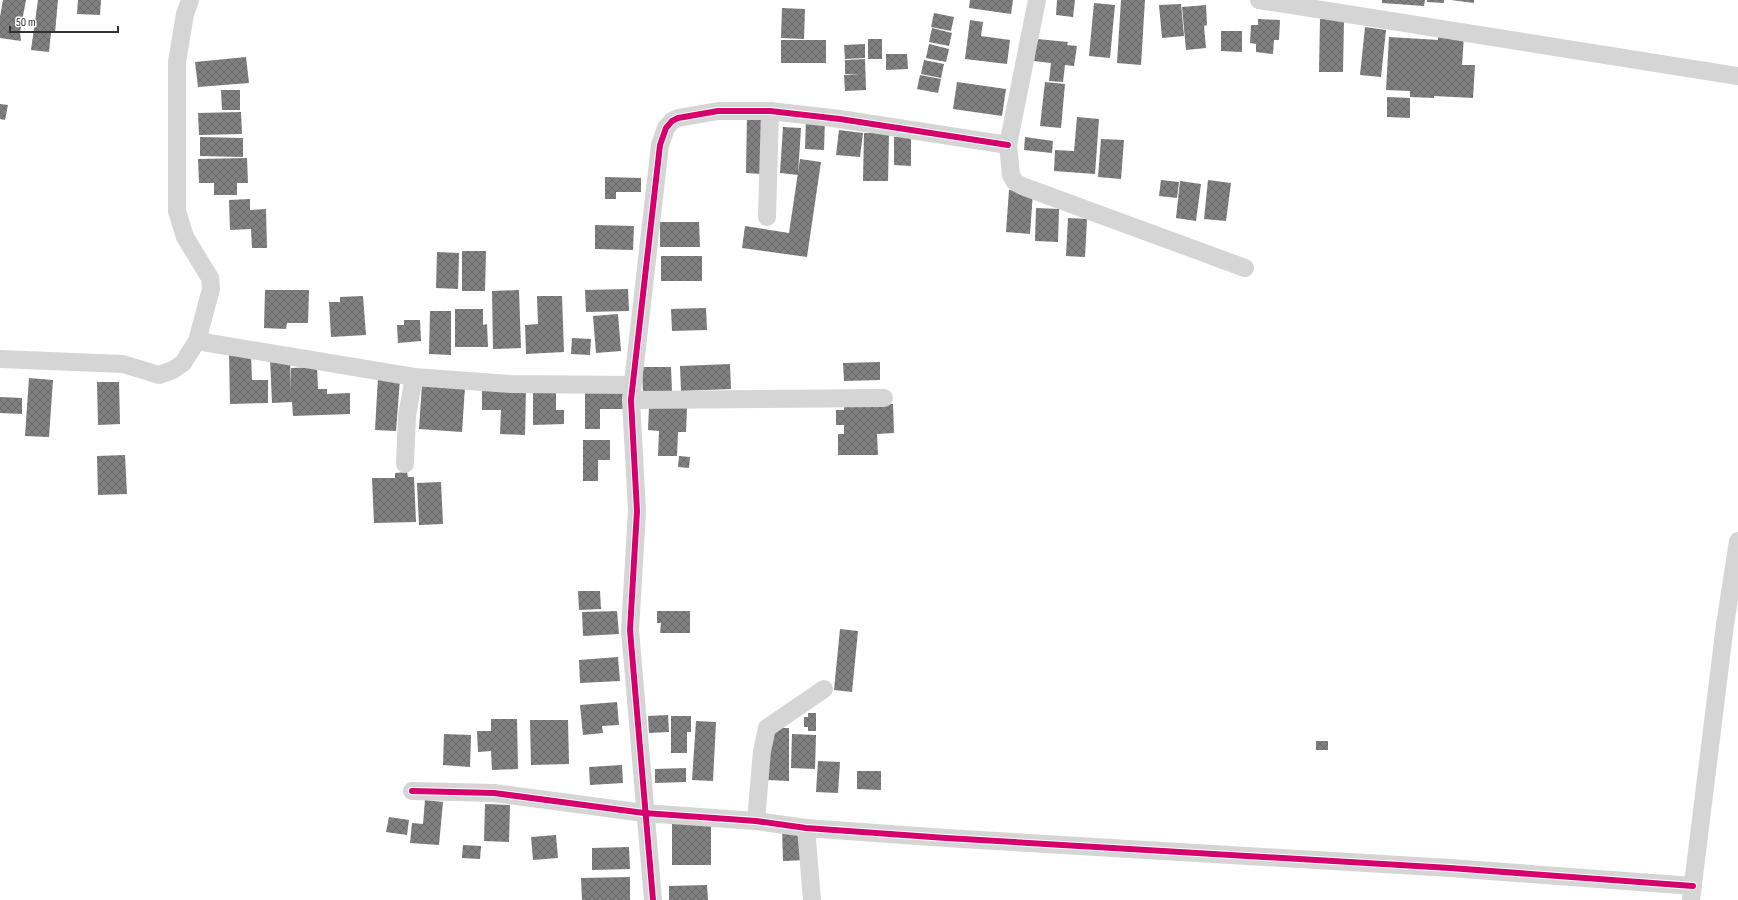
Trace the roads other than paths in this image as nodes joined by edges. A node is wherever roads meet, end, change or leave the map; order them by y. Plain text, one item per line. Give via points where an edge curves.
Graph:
1 (190, 0) edge
2 (1037, 0) edge
3 (1259, 0) edge
4 (1738, 76) edge
5 (770, 112) junction
6 (1008, 145) junction
7 (767, 217) dead end
8 (1245, 268) dead end
9 (197, 341) junction
10 (0, 359) edge
11 (414, 377) junction
12 (631, 393) junction
13 (884, 398) dead end
14 (405, 464) dead end
15 (1738, 541) edge
16 (824, 689) dead end
17 (412, 791) dead end
18 (644, 813) junction
19 (756, 820) junction
20 (806, 828) junction
21 (1692, 893) edge
22 (652, 900) edge
23 (812, 900) edge

1 - 9 street via 185,14 177,62 177,212 185,237 210,278 211,289
2 - 6 street
3 - 4 street
5 - 6 street via 840,119
5 - 7 street
5 - 12 street via 718,111 678,118 666,128 660,145
6 - 8 street via 1011,174 1015,182 1022,186
9 - 10 street via 183,363 159,375 123,364
9 - 11 street
11 - 12 street
11 - 14 street via 407,416
12 - 13 street
12 - 18 street via 637,511 630,630
15 - 21 street via 1725,625
16 - 19 street via 767,728 762,751
17 - 18 street via 494,794
18 - 19 street
18 - 22 street
19 - 20 street
20 - 21 street via 1450,868
20 - 23 street

